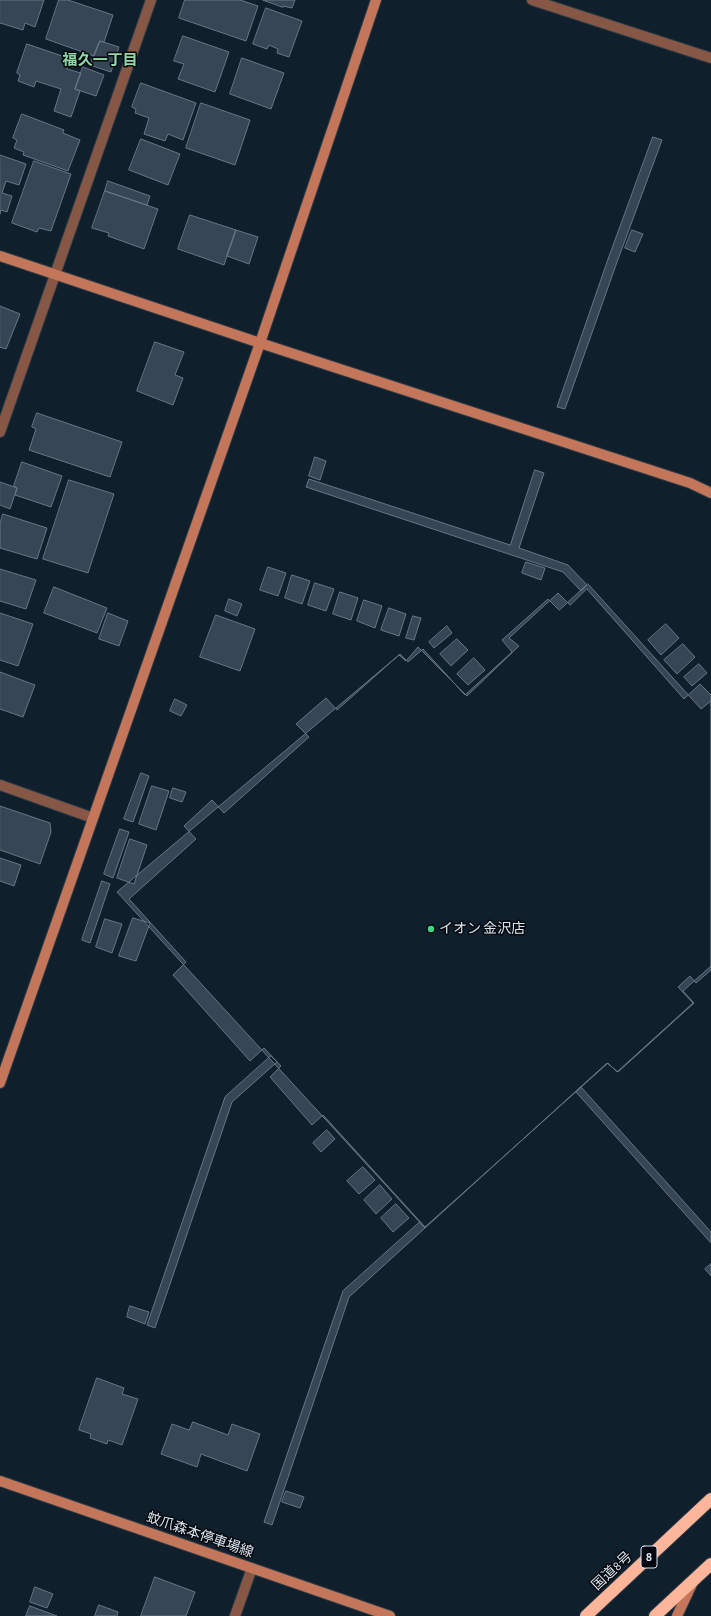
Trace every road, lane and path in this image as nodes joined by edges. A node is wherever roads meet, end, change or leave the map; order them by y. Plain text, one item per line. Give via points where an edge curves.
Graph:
1 (151, 0) edge
2 (376, 0) edge
3 (532, 0) edge
4 (711, 58) edge
5 (0, 256) edge
6 (55, 274) junction
7 (260, 343) junction
8 (0, 432) edge
9 (711, 493) edge
10 (0, 785) edge
11 (93, 818) junction
12 (0, 1083) edge
13 (0, 1481) edge
14 (711, 1498) edge
15 (711, 1564) edge
16 (252, 1568) junction
17 (694, 1580) junction
18 (235, 1616) edge
19 (390, 1616) edge
20 (586, 1616) edge
21 (655, 1616) edge
22 (677, 1616) edge

1 - 6 street
2 - 7 street
3 - 4 street
5 - 6 street
6 - 7 street
6 - 8 street
7 - 9 street
7 - 11 street
10 - 11 street
11 - 12 street
13 - 16 street, 蚊爪森本停車場線
14 - 20 highway, 国道8号 / 8
15 - 17 highway
16 - 18 street
16 - 19 street, 蚊爪森本停車場線
17 - 21 highway
17 - 22 street

